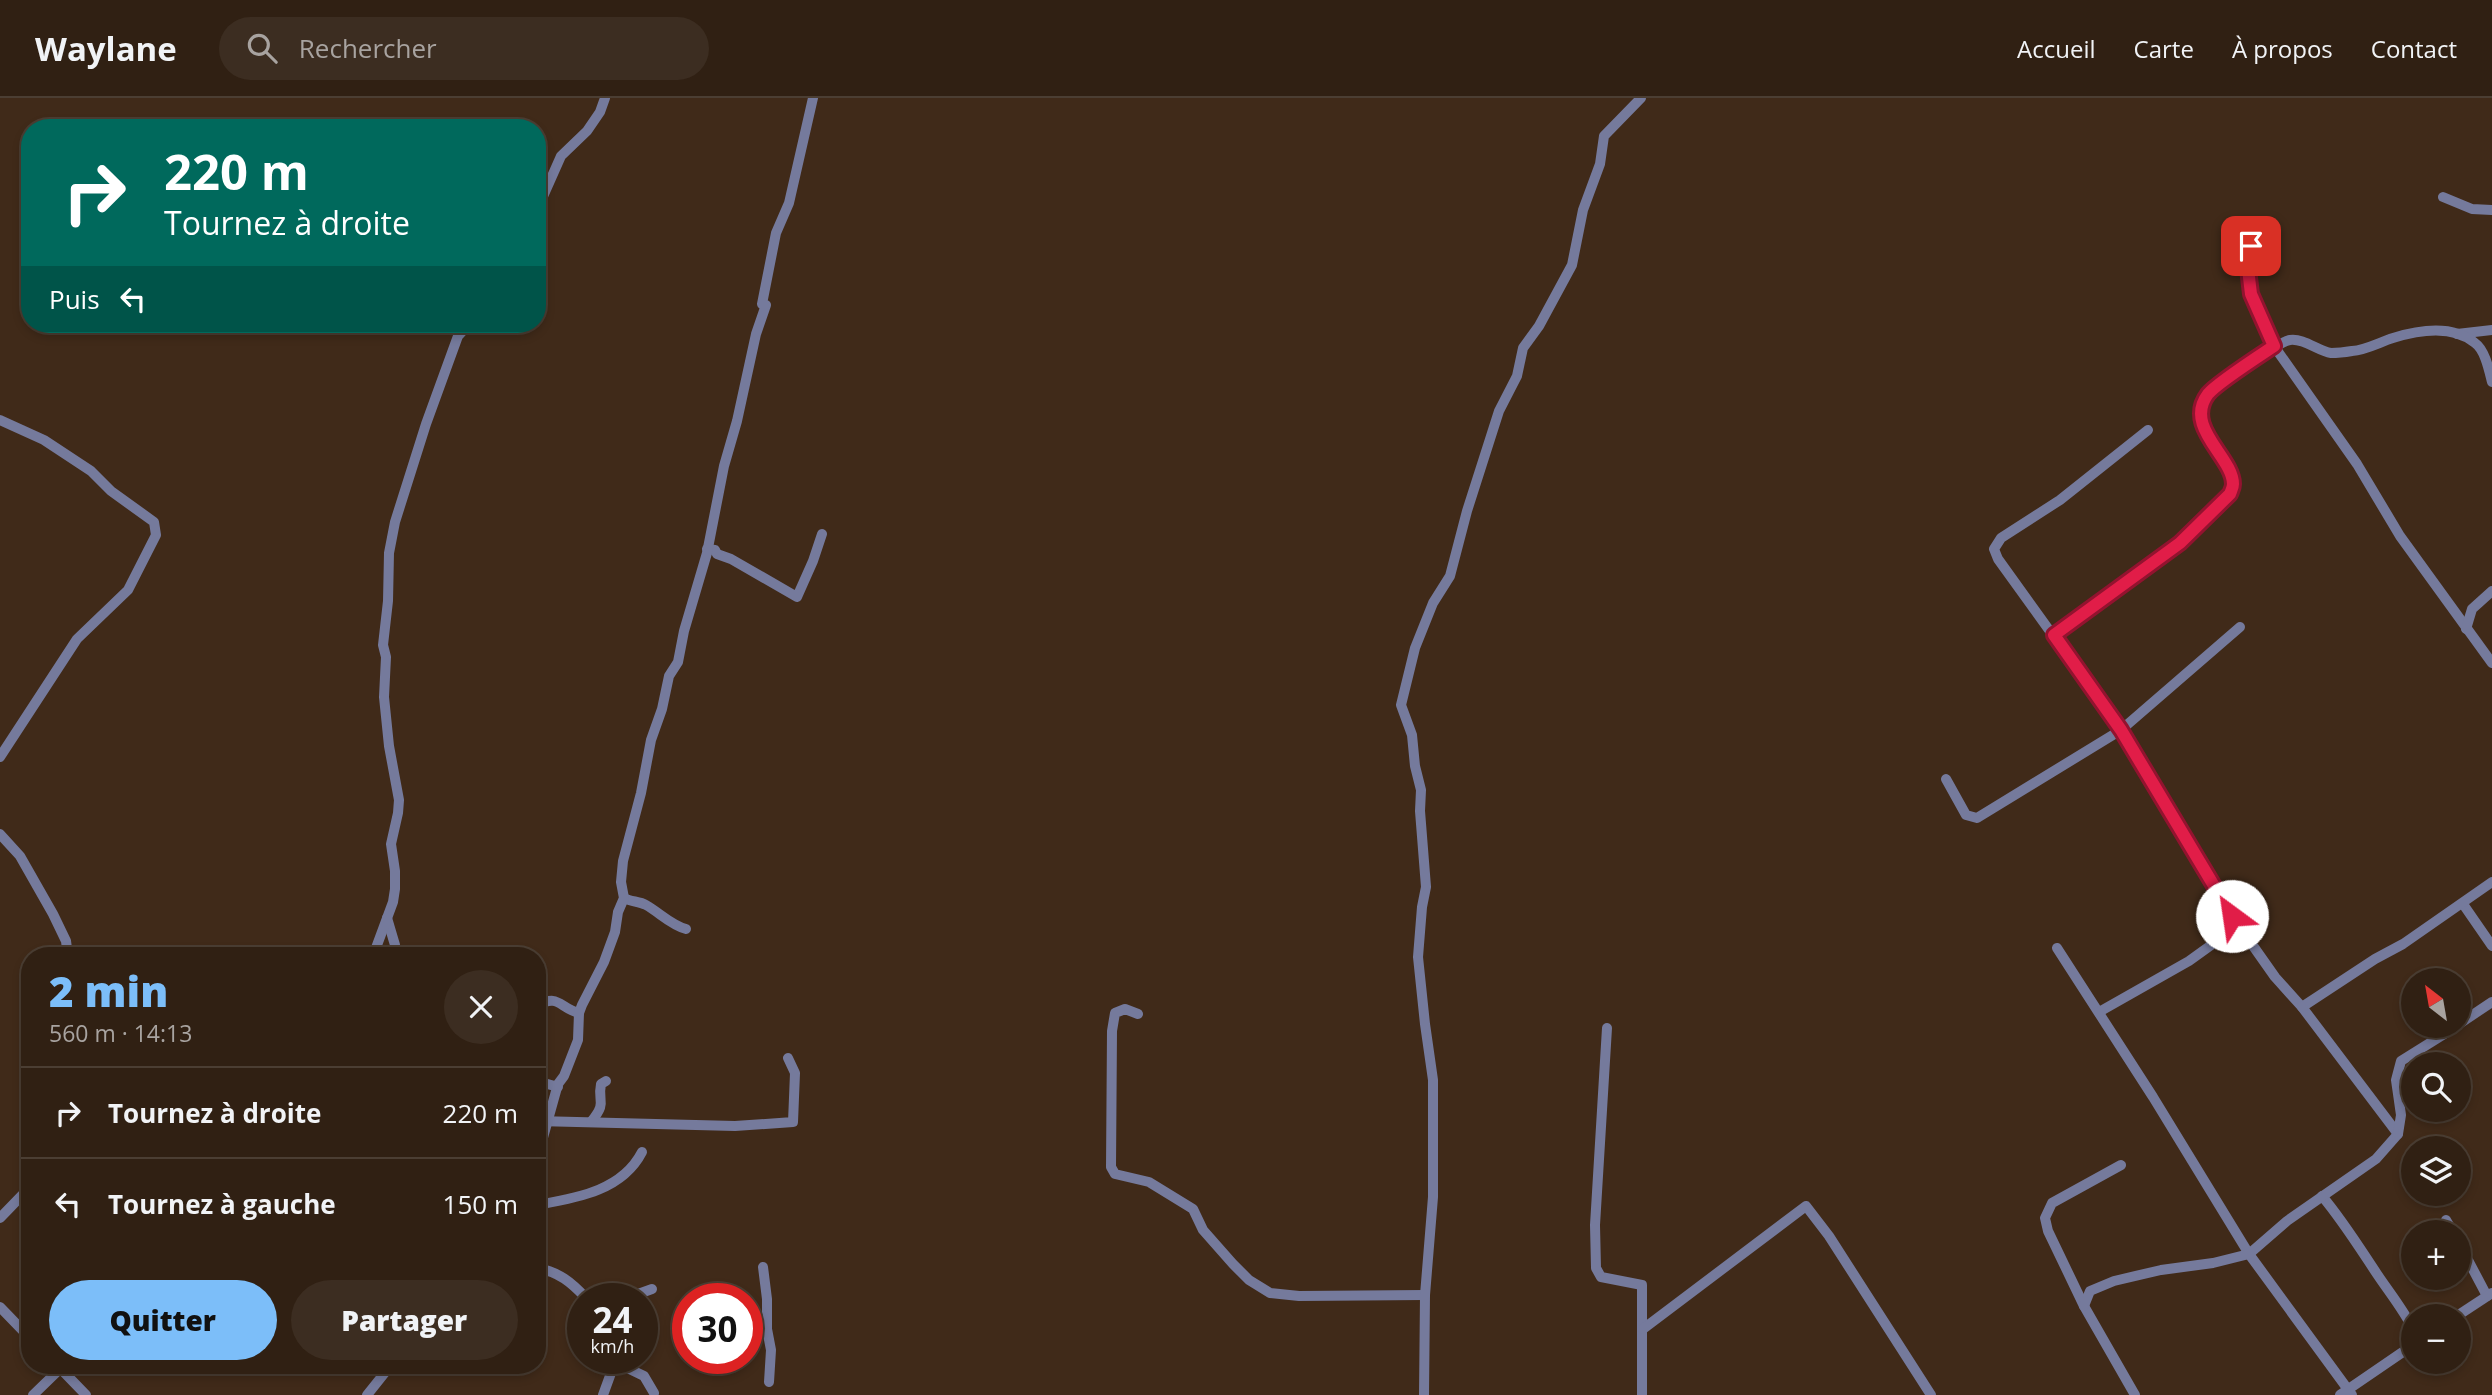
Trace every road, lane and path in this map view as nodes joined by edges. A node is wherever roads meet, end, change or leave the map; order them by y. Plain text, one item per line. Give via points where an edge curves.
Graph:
1 (605, 98) edge
2 (813, 98) edge
3 (1641, 98) edge
4 (546, 190) edge
5 (2443, 197) dead end
6 (2492, 210) edge
7 (2251, 246) dead end
8 (2492, 330) edge
9 (461, 333) edge
10 (2456, 334) junction
11 (2274, 346) junction
12 (2492, 382) edge
13 (0, 420) edge
14 (2148, 429) dead end
15 (822, 534) dead end
16 (707, 549) junction
17 (2492, 591) edge
18 (2240, 627) dead end
19 (2466, 629) junction
20 (2054, 635) junction
21 (2492, 663) edge
22 (2121, 730) junction
23 (0, 757) edge
24 (1946, 779) dead end
25 (0, 834) edge
26 (2492, 883) edge
27 (624, 898) junction
28 (2463, 904) junction
29 (387, 918) junction
30 (2239, 925) junction
31 (686, 929) dead end
32 (2492, 946) edge
33 (67, 947) edge
34 (376, 947) edge
35 (395, 947) edge
36 (2057, 948) dead end
37 (546, 1001) edge
38 (2492, 1002) edge
39 (2302, 1007) junction
40 (2099, 1012) junction
41 (579, 1013) junction
42 (1138, 1014) dead end
43 (2471, 1016) edge
44 (1607, 1028) dead end
45 (2437, 1038) edge
46 (788, 1058) dead end
47 (606, 1081) dead end
48 (546, 1084) edge
49 (558, 1087) junction
50 (546, 1114) edge
51 (546, 1121) edge
52 (591, 1122) junction
53 (2398, 1134) junction
54 (642, 1152) dead end
55 (2121, 1165) dead end
56 (2322, 1196) junction
57 (21, 1197) edge
58 (546, 1203) edge
59 (0, 1219) edge
60 (2249, 1254) junction
61 (2471, 1263) edge
62 (763, 1267) dead end
63 (546, 1270) edge
64 (570, 1283) edge
65 (2490, 1294) edge
66 (1425, 1295) junction
67 (2084, 1306) junction
68 (0, 1307) edge
69 (2471, 1307) edge
70 (2401, 1308) edge
71 (21, 1329) edge
72 (1643, 1329) junction
73 (2401, 1354) edge
74 (53, 1374) edge
75 (67, 1374) edge
76 (384, 1374) edge
77 (609, 1374) edge
78 (640, 1374) edge
79 (769, 1382) dead end
80 (654, 1393) dead end
81 (2347, 1393) edge
82 (33, 1395) edge
83 (86, 1395) edge
84 (367, 1395) edge
85 (603, 1395) edge
86 (1424, 1395) edge
87 (1642, 1395) edge
88 (1931, 1395) edge
89 (2135, 1395) edge

1 - 4 street via 587,131 561,156
2 - 16 street via 789,203 769,260 762,304 766,305
3 - 66 street via 1604,136 1572,265 1523,348 1517,376 1499,411 1466,511 1450,576 1415,648 1401,705 1412,735 1421,790 1426,887 1418,957 1433,1080 1433,1197
5 - 6 street via 2472,209
7 - 11 street via 2251,294
8 - 10 street
9 - 29 street via 426,424 389,553 384,697 399,800 391,844 395,890
10 - 11 street via 2435,329 2357,351 2329,353 2292,340
10 - 12 street via 2477,343
11 - 19 street
11 - 20 street via 2208,393 2201,408 2212,445 2229,470 2230,494 2180,543
13 - 23 street via 44,440 90,471 154,522 156,535 128,590 77,639
14 - 20 street via 2060,500 2001,538 1994,549
15 - 16 street via 797,597
16 - 27 street via 678,663 669,677 651,740 623,861
17 - 19 street via 2472,609
18 - 22 street
19 - 21 street
20 - 22 street
22 - 24 street via 1977,818 1966,815
22 - 30 street
25 - 33 street via 20,856
26 - 28 street
27 - 31 street via 643,903
27 - 41 street via 607,952
28 - 32 street
28 - 39 street
29 - 34 street
29 - 35 street
30 - 39 street
30 - 40 street via 2189,961
36 - 40 street
37 - 41 street via 555,1000
38 - 43 street
39 - 53 street
40 - 60 street
41 - 49 street via 578,1040
42 - 66 street via 1125,1009 1115,1013 1112,1031 1111,1167 1115,1174 1149,1182 1193,1209 1203,1230 1233,1264 1270,1293
44 - 72 street via 1595,1268 1601,1276 1642,1285
45 - 53 street via 2401,1061 2396,1080 2401,1115
46 - 52 street via 795,1073 793,1122 735,1126
47 - 52 street via 601,1084 599,1112
48 - 49 street
49 - 50 street
51 - 52 street
53 - 56 street via 2376,1159
54 - 58 street via 620,1180 576,1198
55 - 67 street via 2052,1203 2045,1218
56 - 60 street
56 - 70 street
57 - 59 street
60 - 67 street via 2114,1281 2090,1291
60 - 81 street
61 - 65 street
62 - 79 street via 771,1350
63 - 64 street
65 - 69 street
66 - 86 street
67 - 89 street
68 - 71 street
72 - 87 street
72 - 88 street via 1806,1206
73 - 81 street
74 - 82 street
75 - 83 street
76 - 84 street
77 - 85 street
78 - 80 street

